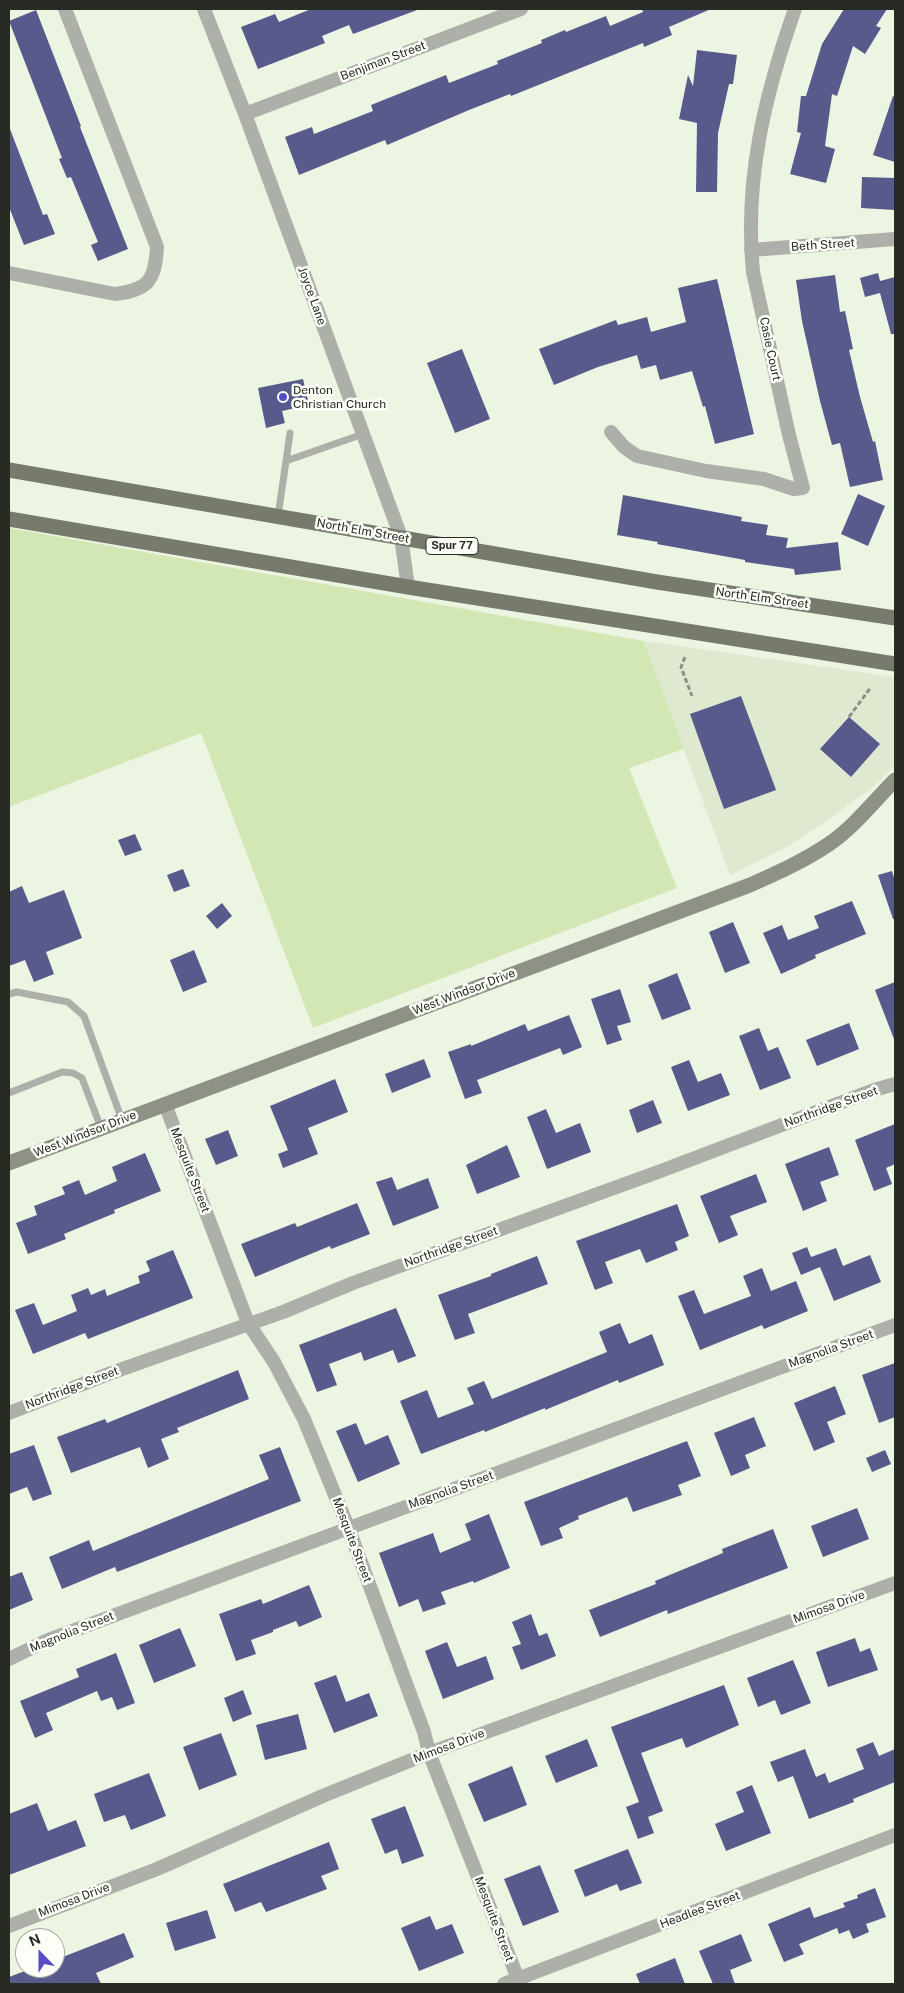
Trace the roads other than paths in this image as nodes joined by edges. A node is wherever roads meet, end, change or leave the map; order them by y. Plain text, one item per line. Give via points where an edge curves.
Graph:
1 (65, 9) edge
2 (204, 9) edge
3 (521, 9) edge
4 (795, 9) edge
5 (245, 114) junction
6 (895, 239) edge
7 (751, 250) junction
8 (9, 273) edge
9 (611, 432) dead end
10 (290, 433) dead end
11 (363, 434) junction
12 (286, 461) junction
13 (9, 470) edge
14 (278, 516) junction
15 (9, 519) edge
16 (401, 537) junction
17 (408, 587) junction
18 (895, 618) edge
19 (895, 664) edge
20 (895, 780) edge
21 (9, 994) edge
22 (895, 1084) edge
23 (9, 1093) edge
24 (164, 1104) junction
25 (122, 1120) junction
26 (101, 1128) junction
27 (9, 1163) edge
28 (248, 1323) junction
29 (895, 1325) edge
30 (9, 1413) edge
31 (348, 1527) junction
32 (895, 1583) edge
33 (9, 1659) edge
34 (429, 1753) junction
35 (895, 1835) edge
36 (9, 1926) edge
37 (519, 1982) edge
38 (504, 1984) edge

1 - 8 street via 156,247 156,266 149,282 131,292 115,294
2 - 5 street, Joyce Lane
3 - 5 street, Benjiman Street
4 - 7 street, Casie Court via 776,64 757,143
5 - 11 street, Joyce Lane
6 - 7 street, Beth Street
7 - 9 street, Casie Court via 755,281 803,488 794,489 764,479 637,456
10 - 12 lane
11 - 12 lane
11 - 16 street, Joyce Lane
12 - 14 lane
13 - 14 main road, North Elm Street / Spur 77
14 - 16 main road, North Elm Street / Spur 77
15 - 17 main road
16 - 17 street, Joyce Lane
16 - 18 main road, North Elm Street / Spur 77 via 657,582
17 - 19 main road
20 - 24 street, West Windsor Drive via 830,843 750,885
21 - 25 lane via 17,992 68,1002 84,1016
22 - 28 street, Northridge Street
23 - 26 lane via 62,1072 74,1074 82,1078
24 - 25 street, West Windsor Drive
24 - 28 street, Mesquite Street
25 - 26 street, West Windsor Drive
26 - 27 street, West Windsor Drive
28 - 30 street, Northridge Street
28 - 31 street, Mesquite Street via 274,1362 304,1419
29 - 31 street, Magnolia Street
31 - 33 street, Magnolia Street via 48,1640
31 - 34 street, Mesquite Street
32 - 34 street, Mimosa Drive
34 - 36 street, Mimosa Drive via 157,1869
34 - 37 street, Mesquite Street
35 - 37 street, Headlee Street
37 - 38 street, Headlee Street

